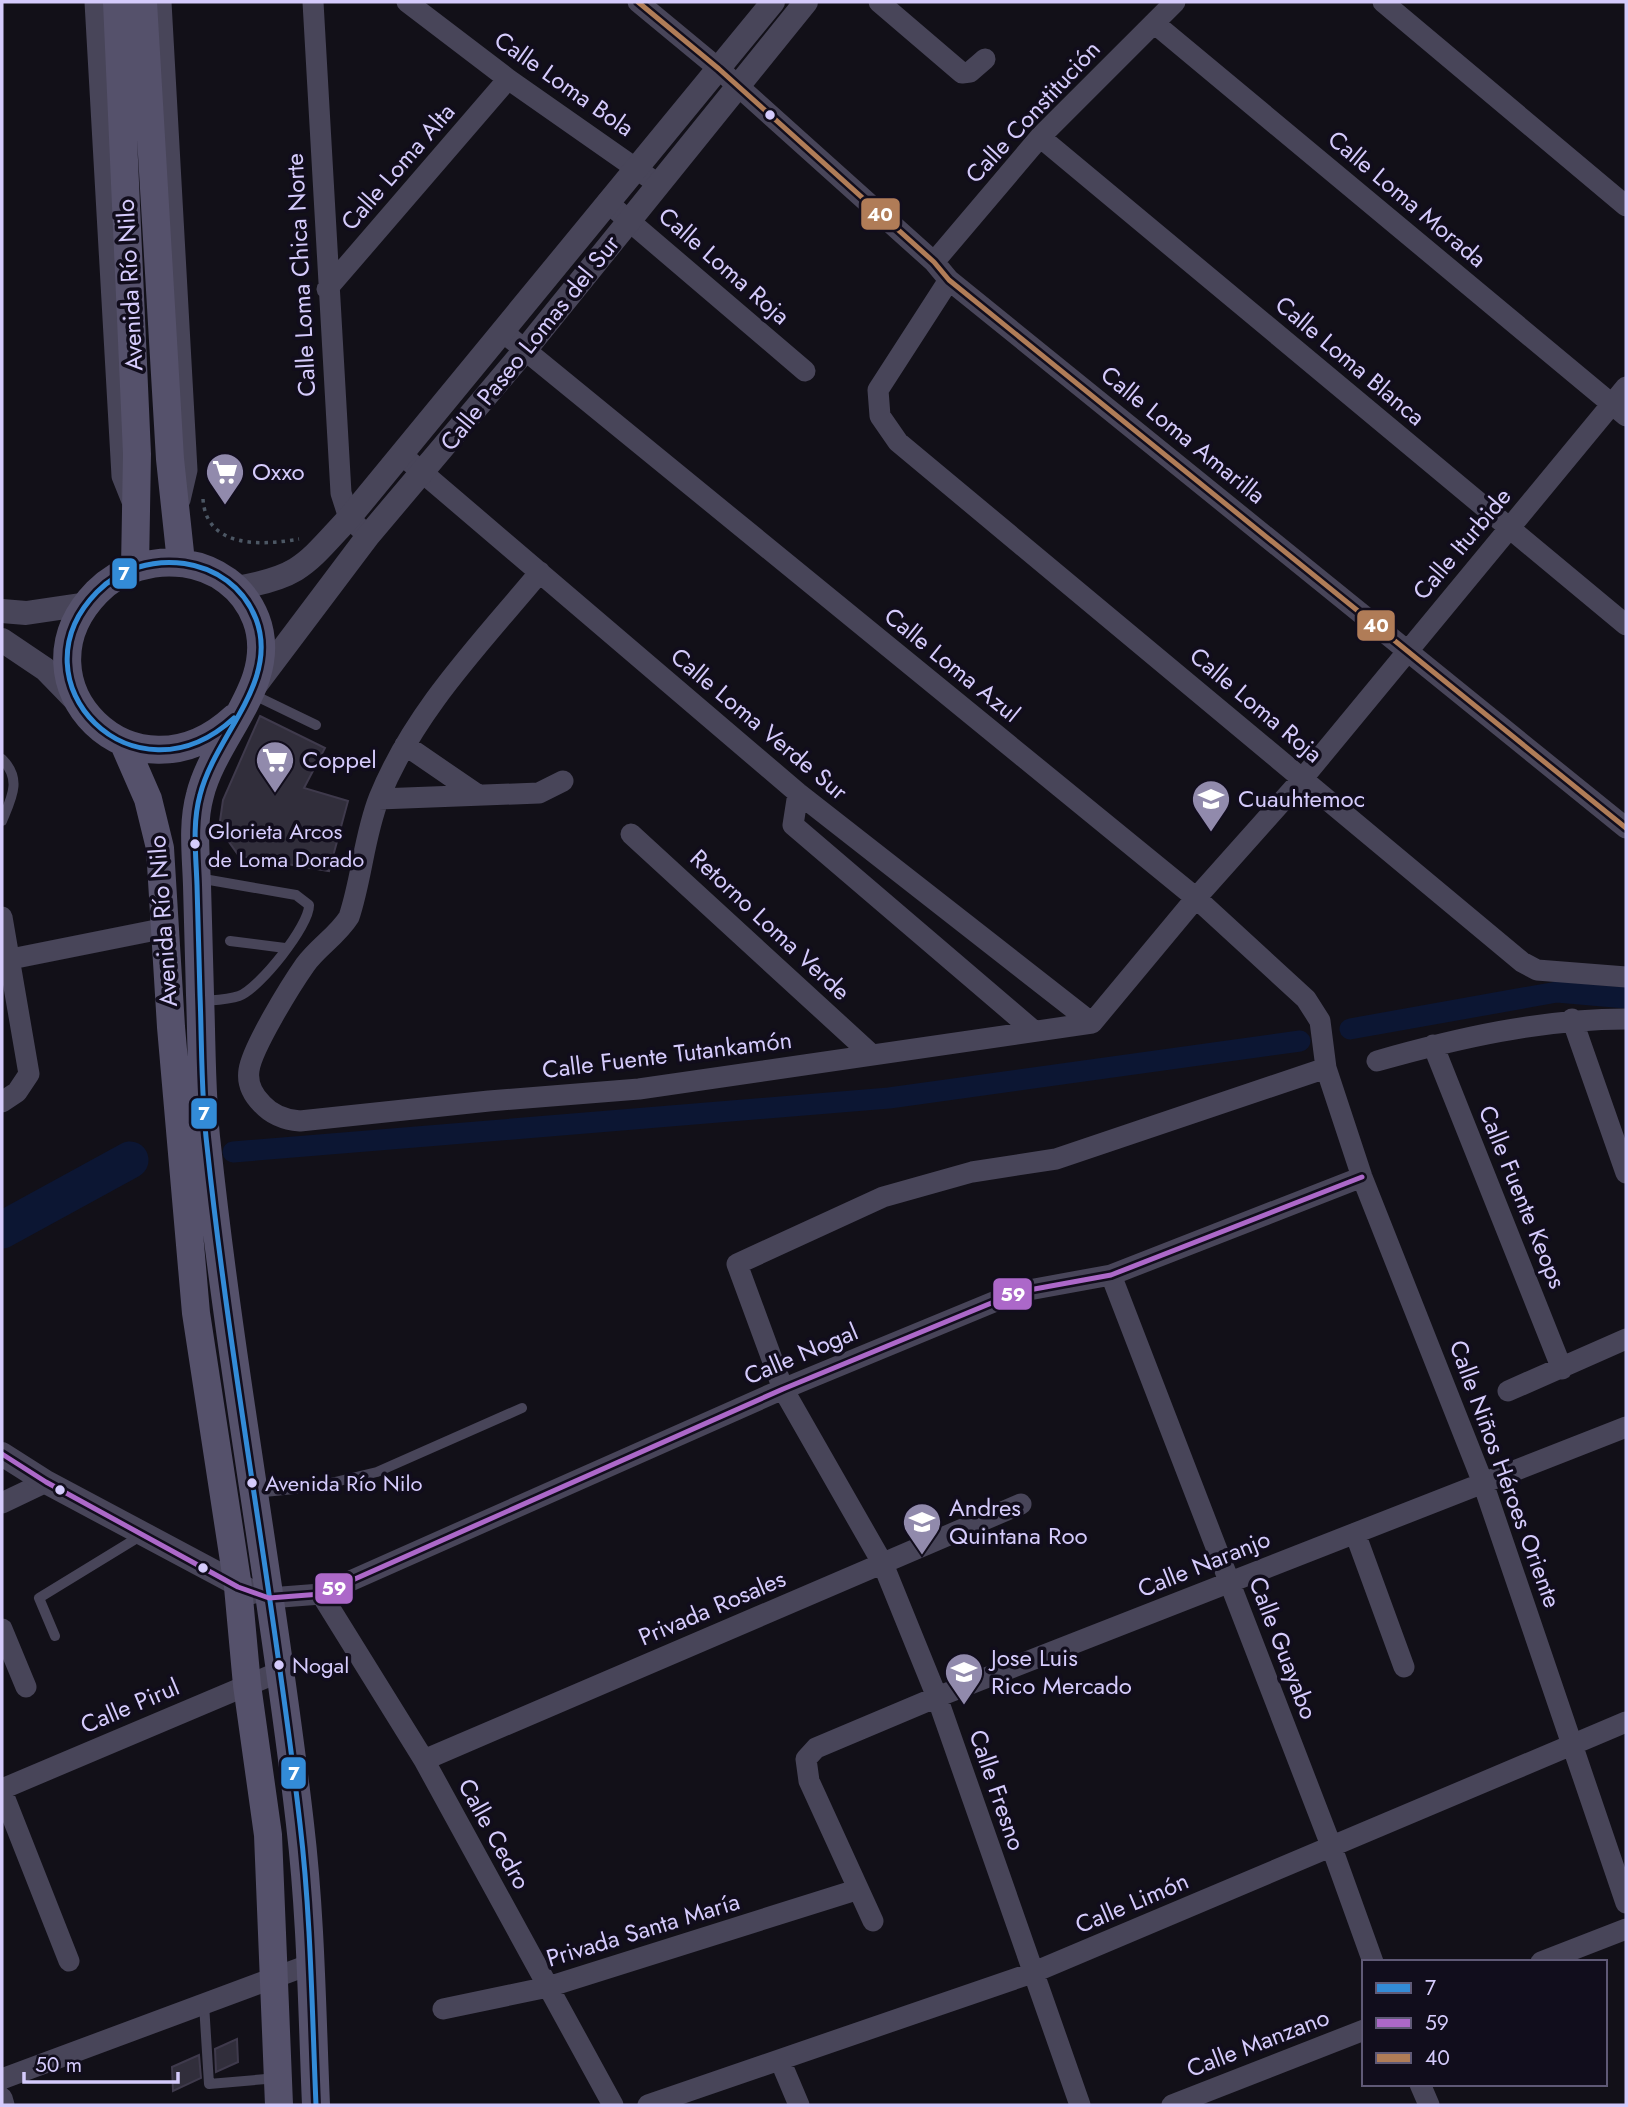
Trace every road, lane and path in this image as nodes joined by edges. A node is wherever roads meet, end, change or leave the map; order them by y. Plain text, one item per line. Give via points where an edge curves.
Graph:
1 (96, 2) edge
2 (117, 2) edge
3 (143, 2) edge
4 (161, 2) edge
5 (313, 2) edge
6 (407, 2) edge
7 (638, 2) edge
8 (773, 2) edge
9 (806, 2) edge
10 (879, 2) edge
11 (1175, 2) edge
12 (1383, 2) edge
13 (1154, 23) junction
14 (985, 59) dead end
15 (727, 77) junction
16 (508, 79) junction
17 (1040, 137) junction
18 (637, 167) junction
19 (658, 184) junction
20 (607, 202) junction
21 (1626, 206) edge
22 (630, 220) junction
23 (934, 262) junction
24 (949, 280) junction
25 (327, 289) junction
26 (503, 332) junction
27 (525, 350) junction
28 (805, 371) dead end
29 (1626, 387) edge
30 (1619, 410) edge
31 (401, 455) junction
32 (424, 472) junction
33 (202, 489) dead end
34 (136, 510) junction
35 (177, 512) junction
36 (349, 518) junction
37 (1510, 528) junction
38 (308, 534) dead end
39 (368, 536) junction
40 (181, 562) junction
41 (135, 568) junction
42 (540, 572) junction
43 (236, 588) junction
44 (87, 604) junction
45 (2, 611) edge
46 (1626, 625) edge
47 (2, 642) edge
48 (1409, 650) junction
49 (253, 690) junction
50 (80, 706) junction
51 (234, 718) junction
52 (316, 725) dead end
53 (124, 744) junction
54 (405, 745) junction
55 (2, 759) edge
56 (1303, 778) junction
57 (563, 781) dead end
58 (798, 793) junction
59 (478, 795) junction
60 (379, 799) junction
61 (2, 821) edge
62 (1626, 828) edge
63 (631, 834) dead end
64 (196, 878) junction
65 (1196, 898) junction
66 (2, 917) edge
67 (166, 929) junction
68 (230, 940) dead end
69 (285, 948) junction
70 (11, 959) junction
71 (1626, 977) edge
72 (201, 1001) junction
73 (1572, 1019) junction
74 (1626, 1019) edge
75 (1092, 1023) junction
76 (1034, 1031) junction
77 (1433, 1045) junction
78 (872, 1055) junction
79 (1377, 1061) dead end
80 (1325, 1068) junction
81 (2, 1102) edge
82 (1626, 1172) edge
83 (1362, 1177) junction
84 (1111, 1275) junction
85 (1626, 1339) edge
86 (1562, 1369) junction
87 (783, 1389) junction
88 (1508, 1391) dead end
89 (522, 1408) dead end
90 (1626, 1427) edge
91 (2, 1454) edge
92 (46, 1482) junction
93 (1483, 1483) junction
94 (254, 1493) junction
95 (2, 1503) edge
96 (1021, 1504) dead end
97 (1355, 1533) junction
98 (142, 1535) junction
99 (883, 1564) junction
100 (1230, 1583) junction
101 (237, 1587) junction
102 (321, 1594) junction
103 (269, 1598) junction
104 (2, 1629) edge
105 (55, 1636) dead end
106 (1404, 1667) dead end
107 (279, 1672) junction
108 (247, 1685) junction
109 (26, 1687) dead end
110 (937, 1698) junction
111 (1626, 1722) edge
112 (1575, 1744) junction
113 (424, 1760) junction
114 (2, 1790) edge
115 (1332, 1848) junction
116 (856, 1890) junction
117 (1626, 1903) edge
118 (873, 1921) dead end
119 (1626, 1929) edge
120 (1372, 1960) edge
121 (1546, 1960) edge
122 (69, 1961) dead end
123 (311, 1964) junction
124 (1032, 1973) junction
125 (276, 1978) junction
126 (548, 1987) junction
127 (204, 2004) junction
128 (443, 2009) dead end
129 (1362, 2031) edge
130 (780, 2060) junction
131 (2, 2080) edge
132 (1421, 2086) edge
133 (279, 2092) edge
134 (2, 2098) edge
135 (4, 2105) edge
136 (316, 2105) edge
137 (613, 2105) edge
138 (648, 2105) edge
139 (799, 2105) edge
140 (1080, 2105) edge
141 (1172, 2105) edge
142 (1429, 2105) edge

1 - 34 street via 122,476
2 - 34 main road, Avenida Río Nilo
3 - 35 main road, Avenida Río Nilo
4 - 35 street via 187,470
5 - 25 street, Calle Loma Chica Norte
6 - 16 street, Calle Loma Bola
7 - 15 street, Calle Loma Amarilla
8 - 15 street, Calle Paseo Lomas del Sur
9 - 15 street, Calle Paseo Lomas del Sur
10 - 14 street via 962,73
11 - 13 street, Calle Constitución
12 - 21 street
13 - 17 street, Calle Constitución
13 - 30 street, Calle Loma Morada
15 - 18 street, Calle Paseo Lomas del Sur
15 - 19 street, Calle Paseo Lomas del Sur
15 - 23 street, Calle Loma Amarilla
16 - 18 street, Calle Loma Bola
16 - 25 street, Calle Loma Alta
17 - 23 street, Calle Constitución
17 - 37 street, Calle Loma Blanca
18 - 19 street, Calle Loma Bola
18 - 20 street, Calle Paseo Lomas del Sur
19 - 22 street, Calle Paseo Lomas del Sur
20 - 22 street, Calle Loma Roja
20 - 26 street, Calle Paseo Lomas del Sur
22 - 27 street, Calle Paseo Lomas del Sur
22 - 28 street, Calle Loma Roja
23 - 24 street, Calle Loma Amarilla
24 - 48 street, Calle Loma Amarilla
24 - 56 street, Calle Loma Roja via 878,390 880,416 898,442
25 - 36 street, Calle Loma Chica Norte via 341,493
26 - 27 street, Calle Loma Azul
26 - 31 street, Calle Paseo Lomas del Sur
27 - 32 street, Calle Paseo Lomas del Sur
27 - 65 street, Calle Loma Azul
29 - 30 street, Calle Iturbide
30 - 37 street, Calle Iturbide
31 - 32 street, Calle Loma Verde Sur
31 - 36 street, Calle Paseo Lomas del Sur
32 - 39 street, Calle Paseo Lomas del Sur
32 - 42 street, Calle Loma Verde Sur
33 - 38 path via 204,517 221,536 247,542 297,539
34 - 41 main road, Avenida Río Nilo
35 - 40 main road, Avenida Río Nilo
36 - 39 street
36 - 43 street, Calle Paseo Lomas del Sur via 305,565 282,579
37 - 46 street, Calle Loma Blanca
37 - 48 street, Calle Iturbide
39 - 49 street, Calle Paseo Lomas del Sur
40 - 41 main road
40 - 43 main road via 211,571
41 - 44 main road via 108,583
42 - 54 street via 426,709
42 - 58 street, Calle Loma Verde Sur
43 - 49 main road via 249,604 260,634 261,665
44 - 45 street via 26,613
44 - 50 main road via 69,653 70,678
47 - 50 street via 45,669
48 - 56 street, Calle Iturbide
48 - 62 street, Calle Loma Amarilla
49 - 51 main road
49 - 52 lane
50 - 53 main road via 99,728
51 - 53 main road via 214,735 176,749
51 - 64 main road, Avenida Río Nilo via 199,797
53 - 67 main road, Avenida Río Nilo via 155,823
54 - 59 street
54 - 60 street
55 - 61 lane via 15,784
56 - 65 street, Calle Iturbide
56 - 71 street, Calle Loma Roja via 1529,967
57 - 59 street via 539,793
58 - 75 street, Calle Loma Verde Sur
58 - 76 street via 793,825
59 - 60 street
60 - 78 street, Calle Fuente Tutankamón via 349,917 306,965 253,1057 249,1082 254,1096 277,1115 300,1121 639,1089
63 - 78 street, Retorno Loma Verde
64 - 69 lane via 304,899 309,913
64 - 72 main road, Avenida Río Nilo
65 - 75 street, Calle Iturbide
65 - 80 street, Calle Loma Azul via 1306,999 1323,1028
66 - 70 street
67 - 70 street
67 - 101 main road, Avenida Río Nilo via 196,1313
68 - 69 lane
69 - 72 lane via 250,990
70 - 81 street via 28,1065 26,1082
72 - 94 main road, Avenida Río Nilo via 206,1142
73 - 74 street
73 - 77 street
73 - 82 street
75 - 76 street, Calle Fuente Tutankamón
76 - 78 street, Calle Fuente Tutankamón
77 - 79 street
77 - 86 street, Calle Fuente Keops
80 - 83 street, Calle Niños Héroes Oriente
80 - 87 street, Calle Fresno via 1056,1159 972,1172 883,1197 737,1264
83 - 84 street, Calle Nogal
83 - 93 street, Calle Niños Héroes Oriente
84 - 87 street, Calle Nogal via 1018,1292
84 - 100 street, Calle Guayabo
85 - 86 street
86 - 88 street
87 - 99 street, Calle Fresno
87 - 102 street, Calle Nogal
89 - 94 lane via 377,1472 314,1487
90 - 93 street, Calle Naranjo
91 - 92 street
92 - 95 street
92 - 98 street
93 - 97 street, Calle Naranjo
93 - 112 street, Calle Niños Héroes Oriente
94 - 103 main road, Avenida Río Nilo
96 - 99 street, Privada Rosales
97 - 100 street, Calle Naranjo
97 - 106 street
98 - 101 street
98 - 105 lane via 39,1598
99 - 110 street, Calle Fresno
99 - 113 street, Privada Rosales
100 - 110 street, Calle Naranjo
100 - 115 street, Calle Guayabo
101 - 103 street
101 - 108 main road, Avenida Río Nilo
102 - 103 street, Calle Nogal
102 - 113 street, Calle Cedro
103 - 107 main road, Avenida Río Nilo
104 - 109 street
107 - 108 street, Calle Pirul
107 - 123 main road, Avenida Río Nilo via 301,1826
108 - 114 street, Calle Pirul
108 - 125 main road, Avenida Río Nilo via 268,1835
110 - 116 street, Calle Naranjo via 820,1746 806,1759 809,1781
110 - 124 street, Calle Fresno
111 - 112 street, Calle Limón
112 - 115 street, Calle Limón
112 - 117 street, Calle Niños Héroes Oriente
113 - 126 street, Calle Cedro
114 - 122 street
115 - 120 street, Calle Guayabo
115 - 124 street, Calle Limón
116 - 118 street
116 - 126 street, Privada Santa María
119 - 121 street
123 - 125 street
123 - 136 main road, Avenida Río Nilo
124 - 130 street, Calle Limón
124 - 140 street, Calle Fresno
125 - 127 street
125 - 133 main road, Avenida Río Nilo
126 - 128 street, Privada Santa María
126 - 137 street, Calle Cedro
127 - 131 street
127 - 133 lane via 209,2084
129 - 141 street, Calle Manzano
130 - 138 street, Calle Limón
130 - 139 street
132 - 142 street
134 - 135 street

